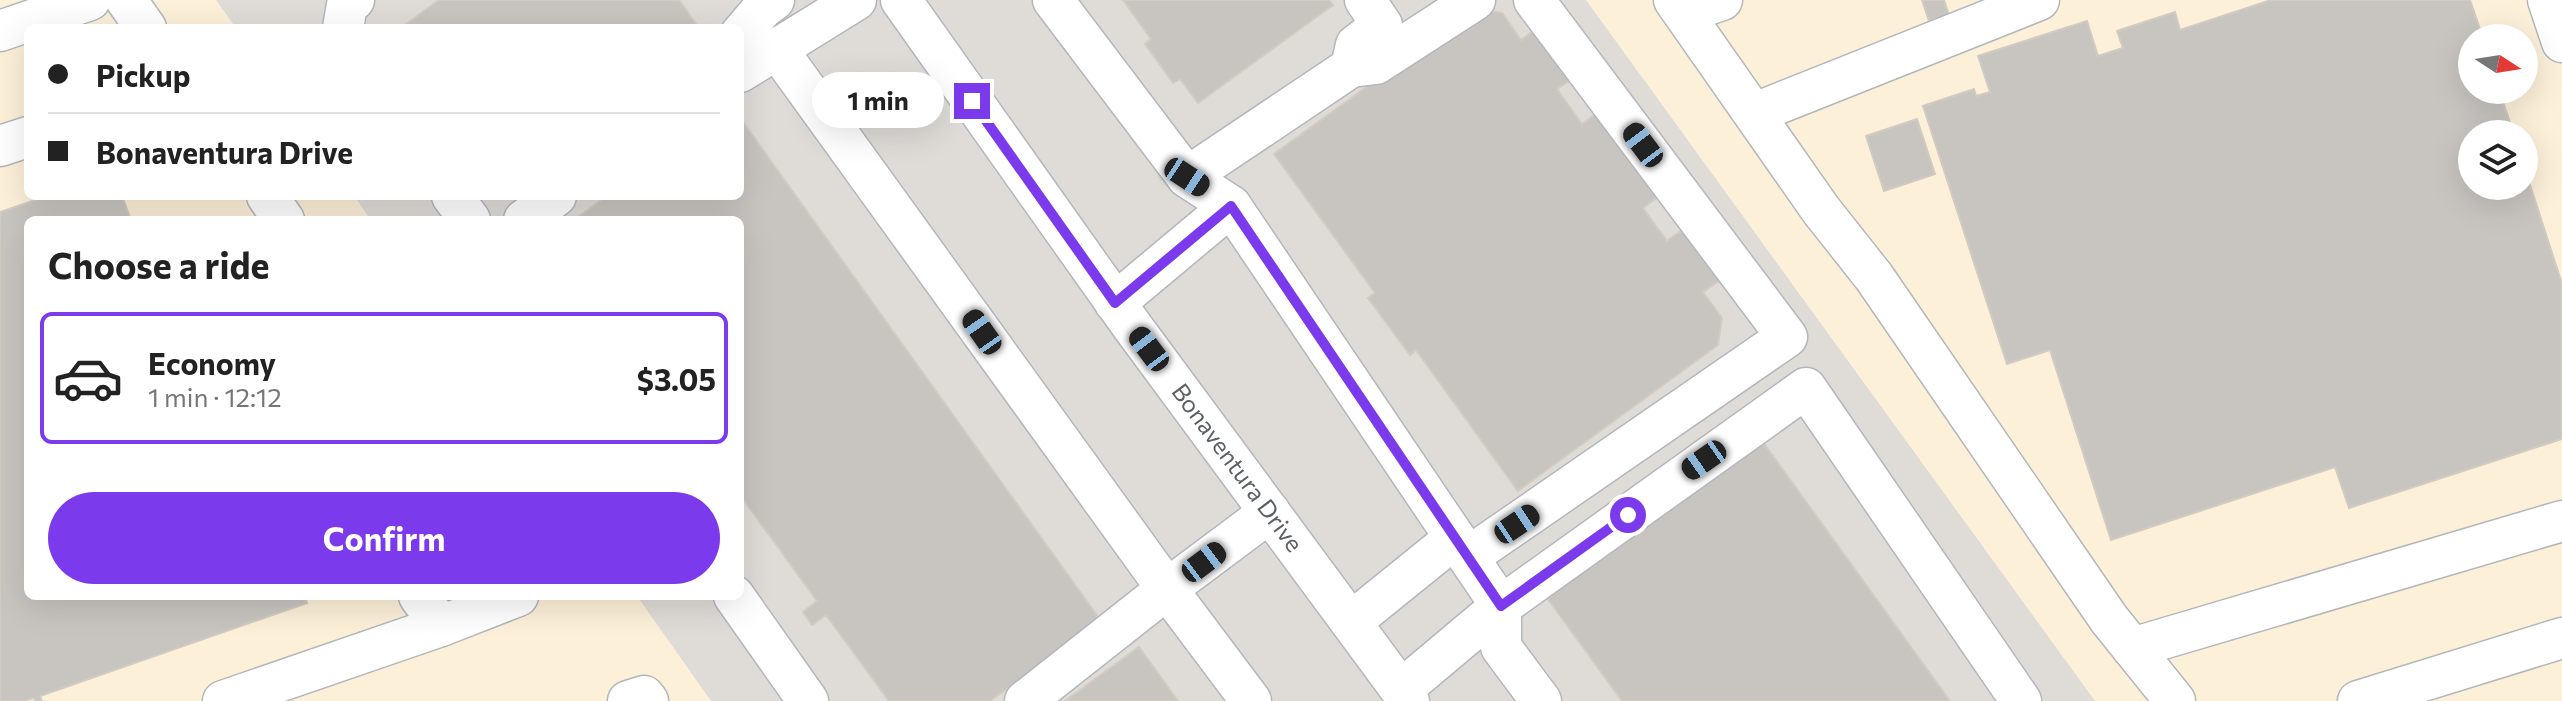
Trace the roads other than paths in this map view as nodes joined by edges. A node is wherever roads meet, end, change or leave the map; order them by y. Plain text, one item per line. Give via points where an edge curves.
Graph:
1 (90, 0) edge
2 (126, 0) edge
3 (354, 0) edge
4 (856, 0) edge
5 (901, 0) edge
6 (1053, 0) edge
7 (1365, 0) edge
8 (1475, 0) edge
9 (1534, 0) edge
10 (1722, 0) edge
11 (2039, 0) edge
12 (2548, 0) edge
13 (1679, 7) edge
14 (143, 24) edge
15 (344, 24) edge
16 (0, 31) edge
17 (2562, 42) edge
18 (777, 49) junction
19 (1351, 67) junction
20 (744, 70) edge
21 (1755, 113) junction
22 (24, 138) edge
23 (0, 146) edge
24 (1187, 177) junction
25 (551, 200) edge
26 (1231, 206) junction
27 (529, 216) edge
28 (1115, 303) junction
29 (1270, 512) junction
30 (2562, 521) edge
31 (1461, 548) junction
32 (1167, 589) junction
33 (495, 600) edge
34 (737, 600) edge
35 (1501, 606) junction
36 (430, 611) edge
37 (1351, 622) junction
38 (2562, 638) edge
39 (2132, 648) junction
40 (1405, 696) edge
41 (223, 701) edge
42 (628, 701) edge
43 (648, 701) edge
44 (808, 701) edge
45 (1025, 701) edge
46 (1251, 701) edge
47 (1541, 701) edge
48 (2021, 701) edge
49 (2175, 701) edge
50 (2358, 701) edge

1 - 16 street
2 - 14 street
3 - 15 street via 347,5
4 - 18 street
5 - 28 street, Bonaventura Drive
6 - 24 street
7 - 19 street via 1382,25 1356,45
8 - 19 street via 1376,64
9 - 31 street via 1787,337
10 - 13 street
11 - 21 street
12 - 17 street
13 - 21 street
18 - 20 street
18 - 32 street
19 - 24 street
21 - 39 street
22 - 23 street
24 - 26 street
25 - 27 street
26 - 28 street
26 - 31 street
28 - 29 street, Bonaventura Drive
29 - 32 street
29 - 37 street, Bonaventura Drive
30 - 39 street
31 - 35 street
31 - 37 street
32 - 45 street
32 - 46 street
33 - 36 street
34 - 44 street
35 - 40 street
35 - 47 street via 1501,647
35 - 48 street via 1806,388
36 - 41 street
37 - 40 street, Bonaventura Drive
38 - 50 street
39 - 49 street
42 - 43 street via 644,696

